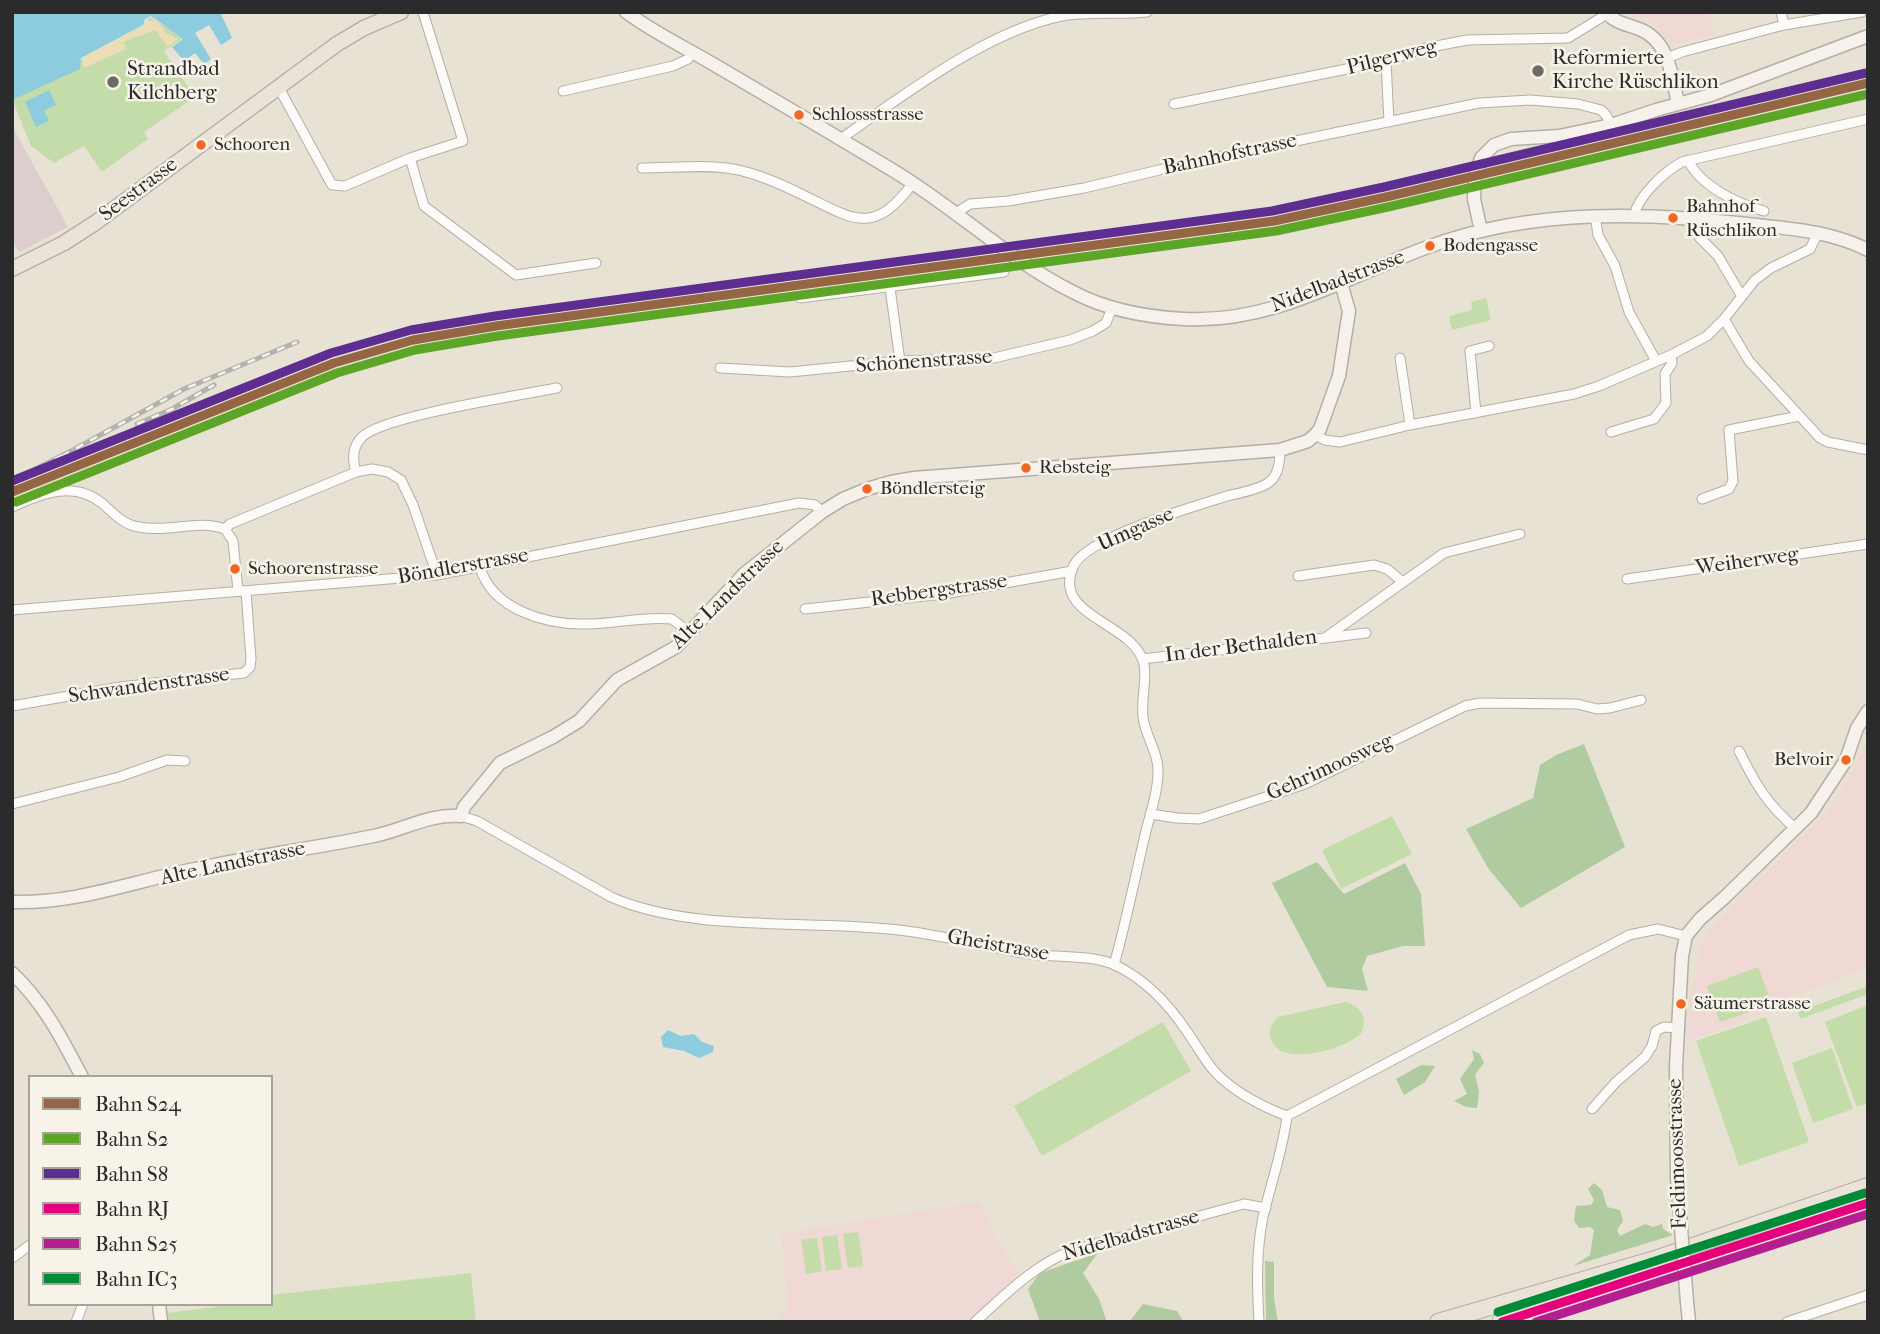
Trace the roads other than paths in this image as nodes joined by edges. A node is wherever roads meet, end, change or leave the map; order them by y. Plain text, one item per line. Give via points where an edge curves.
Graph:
1 (401, 12) edge
2 (424, 12) edge
3 (625, 12) edge
4 (1147, 12) edge
5 (1780, 12) edge
6 (1862, 12) edge
7 (1606, 13) edge
8 (1784, 25) junction
9 (1868, 36) edge
10 (693, 52) junction
11 (1667, 58) junction
12 (1386, 61) junction
13 (279, 88) junction
14 (563, 91) dead end
15 (1174, 104) dead end
16 (1678, 104) junction
17 (1868, 118) edge
18 (1390, 122) junction
19 (1611, 125) junction
20 (839, 140) junction
21 (410, 158) junction
22 (1688, 160) junction
23 (642, 168) dead end
24 (913, 183) junction
25 (1764, 211) dead end
26 (956, 213) junction
27 (1595, 216) junction
28 (1634, 216) junction
29 (1698, 220) junction
30 (1481, 231) junction
31 (1818, 233) junction
32 (1867, 248) edge
33 (596, 263) dead end
34 (12, 269) edge
35 (1004, 272) dead end
36 (1341, 283) junction
37 (890, 288) junction
38 (1741, 295) junction
39 (800, 298) dead end
40 (1112, 308) junction
41 (1724, 319) junction
42 (1489, 346) dead end
43 (1671, 355) junction
44 (1400, 358) dead end
45 (900, 361) junction
46 (1656, 361) junction
47 (720, 368) dead end
48 (556, 388) dead end
49 (1476, 414) junction
50 (1799, 415) junction
51 (1410, 425) junction
52 (1611, 432) dead end
53 (1315, 435) junction
54 (1280, 450) junction
55 (1868, 450) edge
56 (356, 472) junction
57 (1702, 499) dead end
58 (12, 507) edge
59 (822, 512) junction
60 (225, 529) junction
61 (1520, 534) dead end
62 (1868, 544) edge
63 (480, 567) junction
64 (1072, 570) junction
65 (437, 575) junction
66 (1298, 576) dead end
67 (1627, 579) dead end
68 (1403, 582) junction
69 (242, 591) junction
70 (806, 609) dead end
71 (12, 610) edge
72 (690, 633) junction
73 (1366, 633) dead end
74 (1325, 638) junction
75 (1142, 659) junction
76 (1641, 699) dead end
77 (12, 706) edge
78 (1868, 711) edge
79 (1739, 751) dead end
80 (185, 761) dead end
81 (12, 804) edge
82 (1150, 814) junction
83 (461, 816) junction
84 (1796, 829) junction
85 (12, 902) edge
86 (1686, 936) junction
87 (1114, 965) junction
88 (12, 973) edge
89 (1679, 1028) junction
90 (81, 1075) edge
91 (1592, 1109) dead end
92 (1287, 1116) junction
93 (1868, 1186) edge
94 (1868, 1204) edge
95 (1266, 1208) junction
96 (28, 1246) edge
97 (12, 1258) edge
98 (1868, 1295) edge
99 (975, 1322) edge
100 (1259, 1322) edge
101 (1438, 1322) edge
102 (1500, 1322) edge
103 (1689, 1322) edge
104 (1787, 1322) edge

1 - 13 main road, Seestrasse via 337,44
2 - 21 street via 463,141
3 - 10 street
4 - 20 street via 1064,16 1019,29 924,82
5 - 8 street
6 - 8 street
7 - 11 street via 1646,32
7 - 12 street, Pilgerweg via 1568,38 1467,40
8 - 11 street
9 - 16 street
10 - 14 street via 673,66
10 - 20 street
11 - 16 street
12 - 15 street, Pilgerweg
12 - 18 street
13 - 21 street via 332,184 345,186
13 - 34 main road, Seestrasse via 78,235
16 - 19 street
17 - 22 street
18 - 19 street, Bahnhofstrasse via 1479,103 1530,100 1598,108
18 - 26 street, Bahnhofstrasse via 1060,192 970,204
19 - 30 street via 1507,140 1490,147 1478,164 1474,182
20 - 24 street
21 - 33 street via 424,206 516,275
22 - 25 street via 1717,189
22 - 28 street via 1663,175 1639,202
23 - 24 street via 732,169 765,177 840,214 862,219 896,204
24 - 26 street
26 - 40 street, Nidelbadstrasse via 1040,273
27 - 28 street, Nidelbadstrasse
27 - 30 street, Nidelbadstrasse
27 - 46 street via 1598,235 1615,266 1629,312
28 - 29 street, Nidelbadstrasse
29 - 31 street, Nidelbadstrasse
29 - 38 street via 1699,237 1718,256
30 - 36 street, Nidelbadstrasse via 1430,246
31 - 32 street, Nidelbadstrasse
31 - 38 street via 1811,249 1771,268
35 - 37 street
36 - 40 street, Nidelbadstrasse via 1292,303 1216,319 1159,317
36 - 53 street via 1349,304 1343,356
37 - 39 street
37 - 45 street
38 - 41 street
40 - 45 street, Schönenstrasse via 1106,323 1070,340 995,358
41 - 43 street via 1707,336
41 - 50 street via 1749,361
42 - 49 street via 1471,351
43 - 46 street
43 - 52 street via 1665,374 1665,403 1654,419
44 - 51 street
45 - 47 street, Schönenstrasse via 790,372
46 - 49 street via 1574,394
48 - 56 street via 382,425 361,438 353,460
49 - 51 street
50 - 55 street via 1820,438
50 - 57 street via 1729,430 1733,481 1729,489
51 - 53 street via 1340,442
53 - 54 street, Alte Landstrasse
54 - 59 street, Alte Landstrasse via 891,481
54 - 64 street, Umgasse via 1278,470 1268,483 1109,539 1078,559
56 - 60 street
56 - 65 street via 372,469 401,480
58 - 60 street via 69,490 96,498 140,528 204,525
59 - 63 street, Böndlerstrasse via 815,505 799,503
59 - 72 street, Alte Landstrasse via 744,574
60 - 69 street via 233,541
61 - 68 street, In der Bethalden via 1444,553
62 - 67 street, Weiherweg
63 - 65 street, Böndlerstrasse
63 - 72 street via 484,579 507,605 536,617 585,624 665,618
64 - 70 street, Rebbergstrasse via 944,594
64 - 75 street via 1071,589 1081,607 1124,635
65 - 69 street, Böndlerstrasse
66 - 68 street via 1374,565
68 - 74 street, In der Bethalden
69 - 71 street, Böndlerstrasse
69 - 77 street, Schwandenstrasse via 251,659 244,673 120,687
72 - 83 street, Alte Landstrasse via 677,648 617,680 579,721 500,763
73 - 74 street
74 - 75 street, In der Bethalden
75 - 82 street via 1144,726 1158,765
76 - 82 street, Gehrimoosweg via 1597,709 1577,704 1465,706 1305,784 1199,819
78 - 84 street via 1826,793
79 - 84 street via 1757,787
80 - 81 street via 167,760 119,778
82 - 87 street
83 - 85 street, Alte Landstrasse via 439,816 377,835 193,869 92,895
83 - 87 street, Gheistrasse via 478,821 611,897 659,914 891,929
84 - 86 street
86 - 89 street, Feldimoosstrasse
86 - 92 street via 1658,929 1629,935
87 - 92 street, Gheistrasse via 1172,1010 1227,1083
88 - 90 street via 49,1016
89 - 91 street, Feldimoosstrasse via 1659,1027 1645,1057
89 - 103 street, Feldimoosstrasse, bridge via 1677,1178
92 - 95 street
93 - 101 highway via 1652,1260
94 - 102 highway
95 - 99 street, Nidelbadstrasse via 1244,1204 1054,1258
95 - 100 street via 1258,1262
96 - 97 street
98 - 104 street

